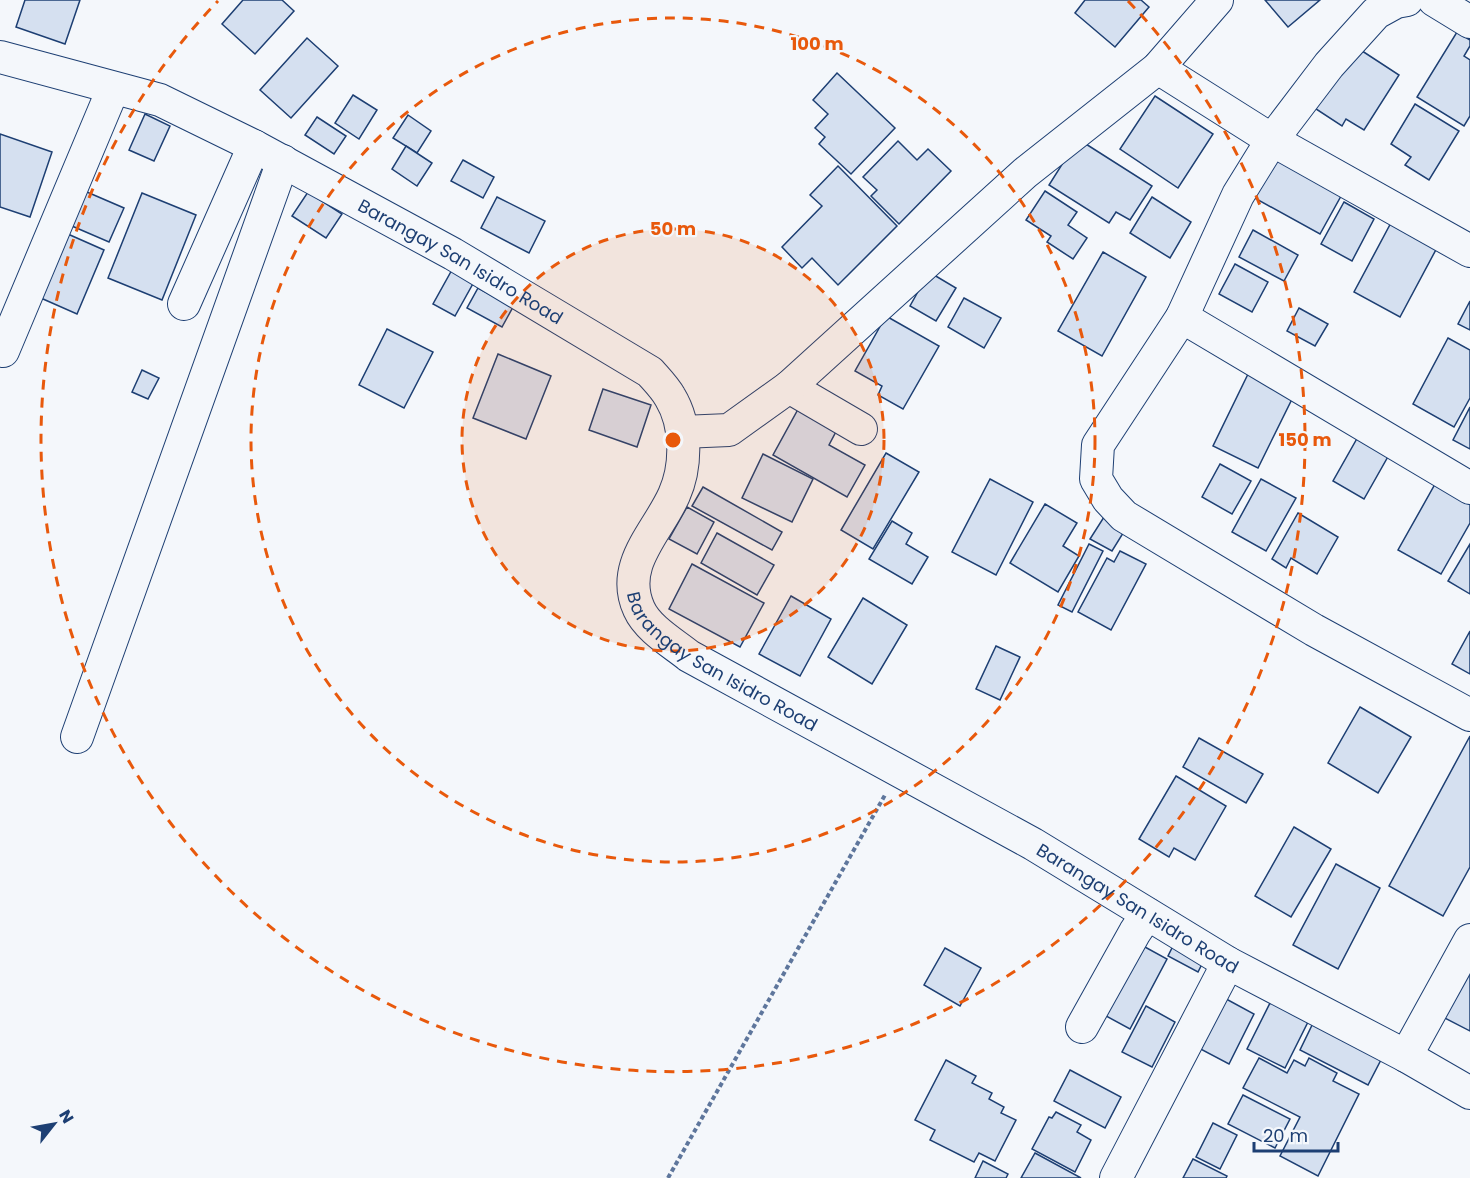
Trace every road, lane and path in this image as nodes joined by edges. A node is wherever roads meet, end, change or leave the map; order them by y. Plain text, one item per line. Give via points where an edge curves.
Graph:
1 (1407, 0) edge
2 (1434, 0) edge
3 (1211, 2) edge
4 (1470, 22) edge
5 (0, 57) edge
6 (1158, 68) junction
7 (113, 89) junction
8 (1272, 140) junction
9 (254, 146) junction
10 (283, 160) junction
11 (1470, 252) edge
12 (184, 304) dead end
13 (1182, 317) junction
14 (3, 351) dead end
15 (789, 387) junction
16 (861, 429) dead end
17 (682, 432) junction
18 (1470, 488) edge
19 (1470, 715) edge
20 (77, 737) dead end
21 (898, 771) junction
22 (1148, 914) junction
23 (1470, 940) edge
24 (1228, 963) junction
25 (1082, 1027) dead end
26 (1406, 1056) junction
27 (1470, 1093) edge
28 (668, 1178) edge
29 (1116, 1178) edge

1 - 8 street via 1376,13 1329,65
2 - 4 street
3 - 6 street
5 - 7 street, Barangay San Isidro Road
6 - 8 street
6 - 15 street via 1024,173
7 - 9 street, Barangay San Isidro Road via 160,100
7 - 14 street
8 - 11 street
8 - 13 street via 1238,195
9 - 10 street, Barangay San Isidro Road
9 - 12 street
10 - 17 street, Barangay San Isidro Road via 453,254 650,372 671,398
10 - 20 street
13 - 18 street
13 - 19 street via 1098,445 1096,479 1108,499 1124,516 1314,630
15 - 16 street
15 - 17 street via 729,430
17 - 21 street, Barangay San Isidro Road via 684,461 674,495 640,554 633,582 639,609 648,622 689,657
21 - 22 street, Barangay San Isidro Road via 1033,844
21 - 28 path
22 - 24 street, Barangay San Isidro Road
22 - 25 street
23 - 26 street
24 - 26 street, Barangay San Isidro Road
24 - 29 street
26 - 27 street, Barangay San Isidro Road

